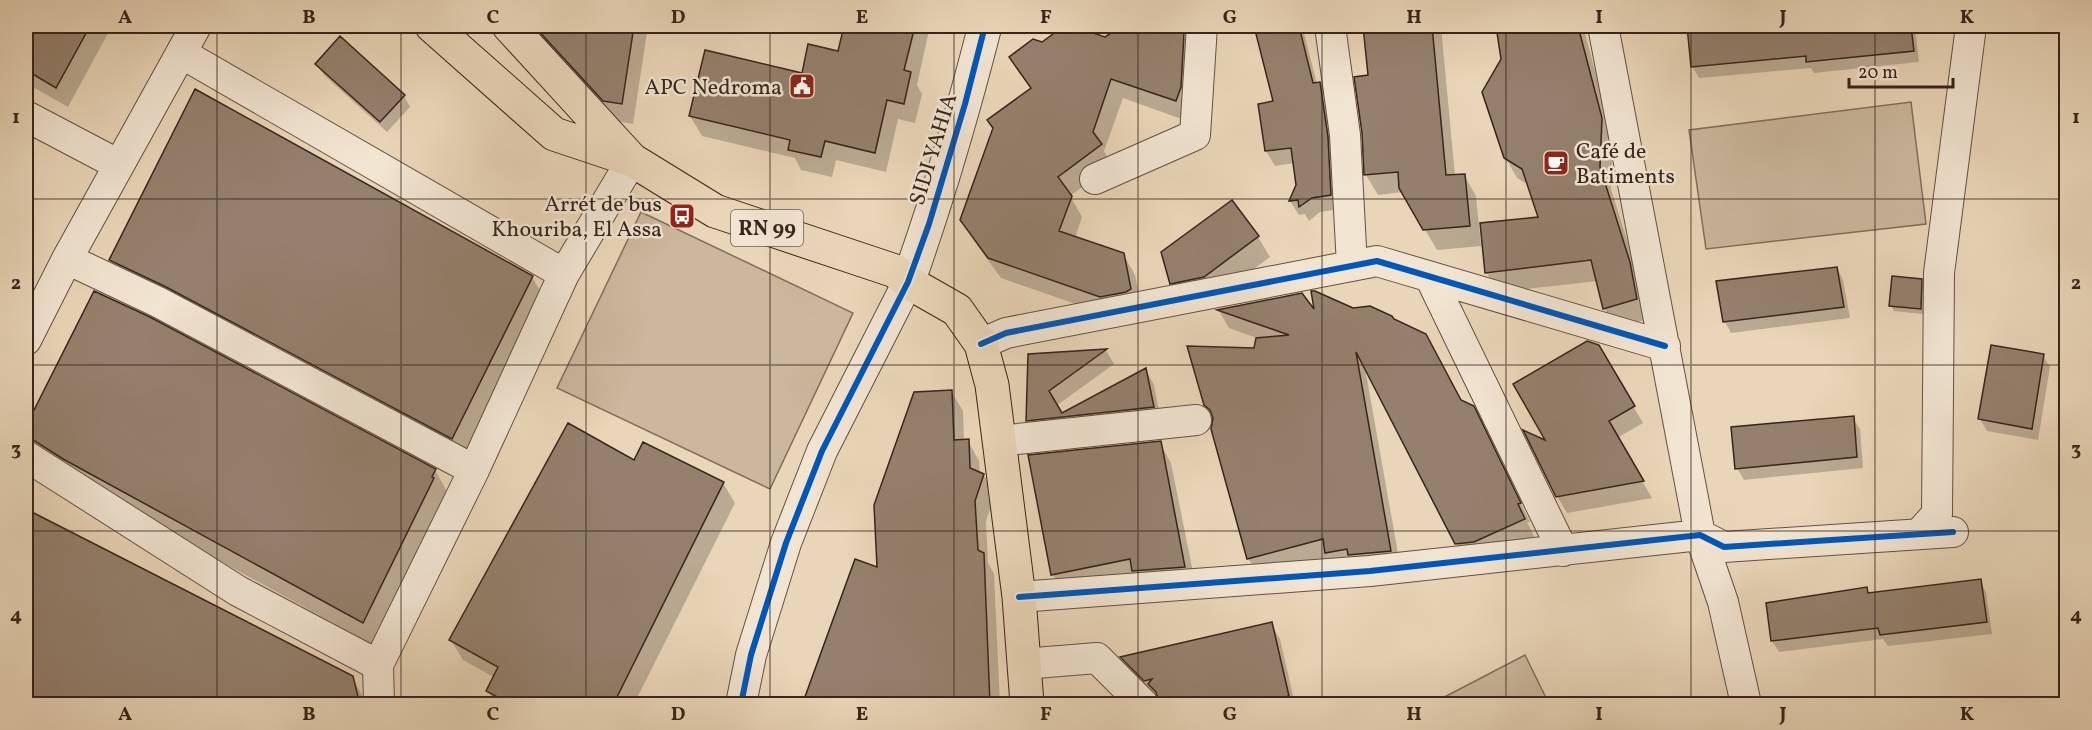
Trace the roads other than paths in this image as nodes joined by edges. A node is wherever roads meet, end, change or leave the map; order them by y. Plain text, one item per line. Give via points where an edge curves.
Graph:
1 (196, 26) edge
2 (432, 26) edge
3 (509, 26) edge
4 (986, 26) edge
5 (1202, 26) edge
6 (1330, 26) edge
7 (1604, 26) edge
8 (1971, 26) edge
9 (181, 53) junction
10 (26, 116) edge
11 (632, 160) junction
12 (119, 165) junction
13 (1095, 179) dead end
14 (67, 259) junction
15 (1352, 266) junction
16 (564, 274) junction
17 (1430, 277) junction
18 (908, 282) junction
19 (26, 340) edge
20 (981, 344) junction
21 (1665, 346) junction
22 (1196, 420) dead end
23 (999, 441) junction
24 (26, 456) edge
25 (474, 470) junction
26 (1953, 532) dead end
27 (1919, 534) junction
28 (1700, 536) junction
29 (1563, 551) junction
30 (1019, 597) junction
31 (1023, 664) junction
32 (378, 665) junction
33 (379, 705) edge
34 (741, 705) edge
35 (1026, 705) edge
36 (1143, 705) edge
37 (1746, 705) edge

1 - 9 street
2 - 11 main road, RN 99 via 554,134
3 - 11 main road, RN 99
4 - 18 street, SIDI YAHIA via 929,224
5 - 13 street via 1195,135
6 - 15 street via 1345,135
7 - 21 street
8 - 27 street via 1939,273 1937,514
9 - 12 street
9 - 16 street
10 - 12 street
11 - 16 street
11 - 18 main road, RN 99 via 716,211 895,271
12 - 14 street
14 - 19 street
14 - 25 street via 158,302
15 - 17 street via 1377,261
15 - 20 street via 1006,333
16 - 25 street
17 - 21 street
17 - 29 street
18 - 20 main road, RN 99 via 957,310
18 - 34 street via 822,451 786,543 751,655
20 - 23 main road, RN 99 via 992,385
21 - 28 street
22 - 23 street
23 - 30 main road, RN 99
24 - 32 street via 238,591
25 - 32 street
26 - 27 street
27 - 28 street via 1724,547
28 - 29 street
28 - 37 street via 1723,602
29 - 30 street via 1370,571
30 - 31 main road, RN 99
31 - 35 main road, RN 99
31 - 36 street via 1097,658
32 - 33 street

